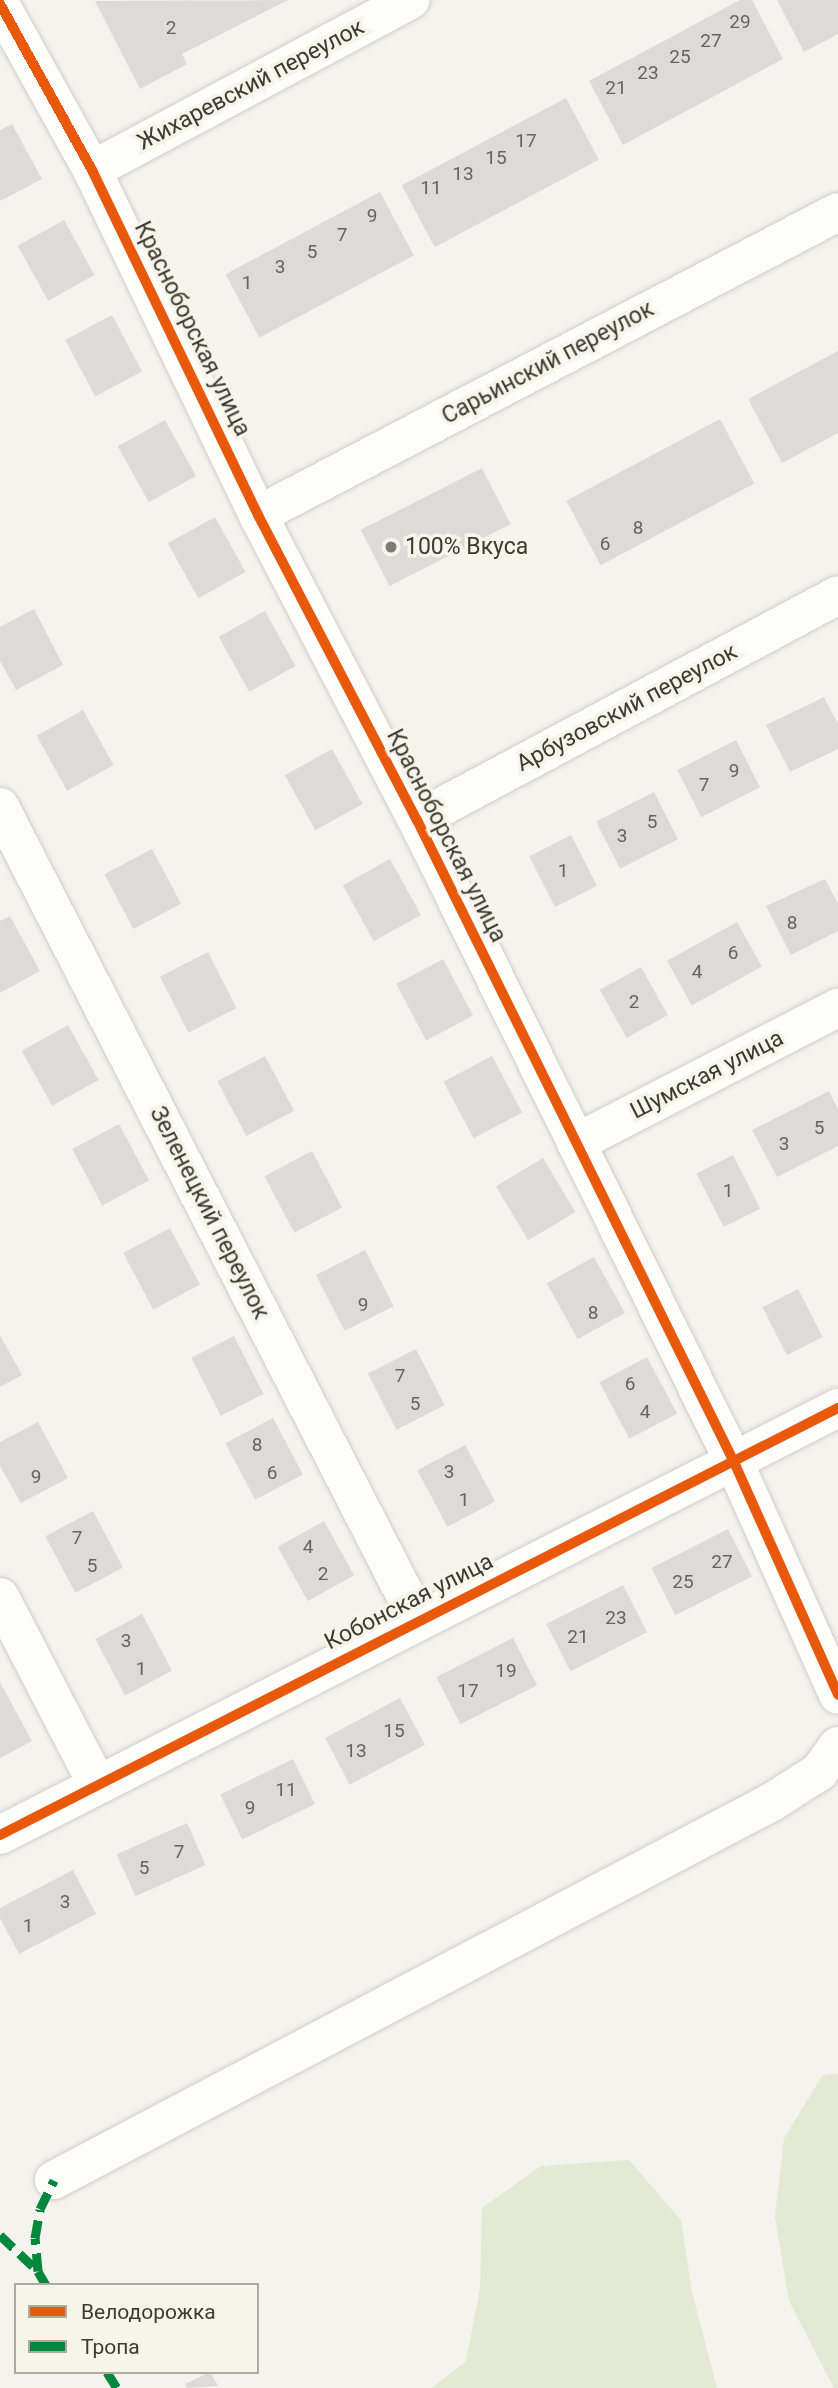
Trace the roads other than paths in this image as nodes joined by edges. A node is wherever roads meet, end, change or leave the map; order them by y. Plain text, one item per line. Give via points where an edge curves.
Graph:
1 (411, 0) edge
2 (0, 4) edge
3 (92, 170) junction
4 (838, 212) edge
5 (258, 514) junction
6 (838, 596) edge
7 (0, 807) edge
8 (416, 820) junction
9 (838, 1008) edge
10 (576, 1143) junction
11 (838, 1408) edge
12 (734, 1462) junction
13 (0, 1597) edge
14 (418, 1620) junction
15 (838, 1695) edge
16 (838, 1746) edge
17 (97, 1784) junction
18 (0, 1835) edge
19 (54, 2180) dead end

1 - 3 street, Жихаревский переулок
2 - 3 street, Красноборская улица
3 - 5 street, Красноборская улица
4 - 5 street, Сарьинский переулок
5 - 8 street, Красноборская улица
6 - 8 street, Арбузовский переулок
7 - 14 street, Зеленецкий переулок
8 - 10 street, Красноборская улица
9 - 10 street, Шумская улица
10 - 12 street, Красноборская улица
11 - 12 street, Кобонская улица
12 - 14 street, Кобонская улица
12 - 15 street, Красноборская улица
13 - 17 street
14 - 17 street, Кобонская улица
16 - 19 street via 819,1772 772,1802
17 - 18 street, Кобонская улица

